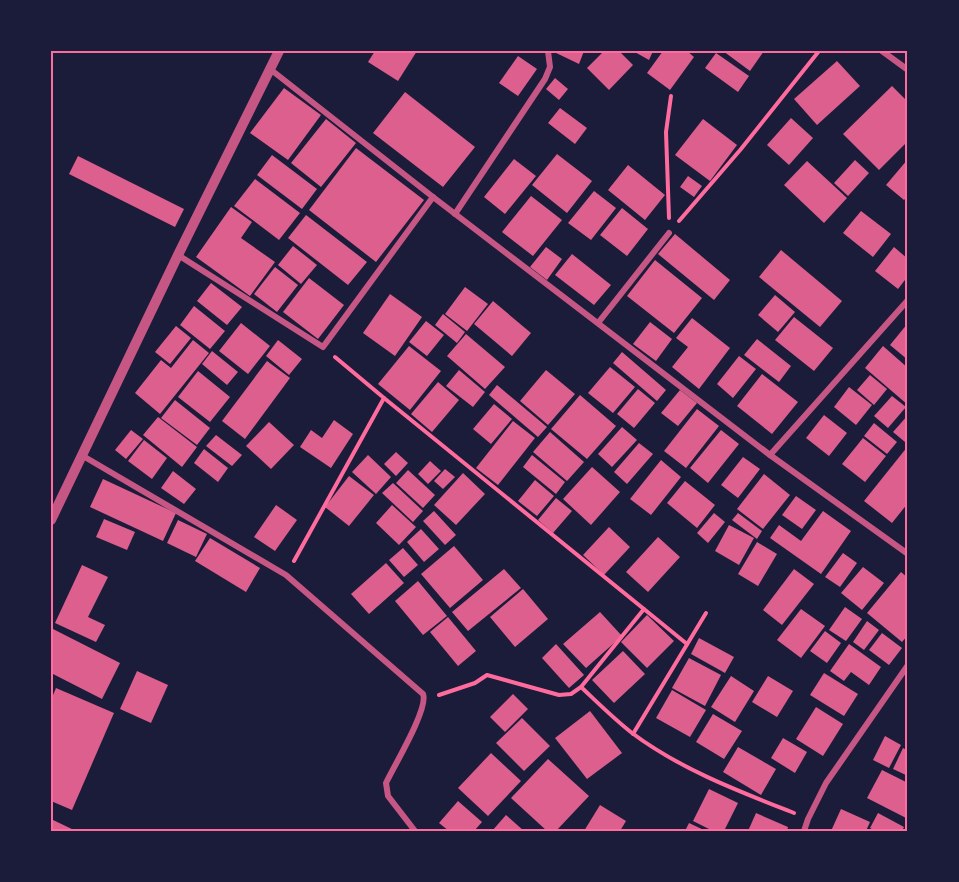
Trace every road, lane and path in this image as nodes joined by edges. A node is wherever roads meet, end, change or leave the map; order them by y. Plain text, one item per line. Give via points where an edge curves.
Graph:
1 (279, 51) edge
2 (548, 51) edge
3 (819, 51) edge
4 (882, 51) edge
5 (270, 69) junction
6 (908, 70) edge
7 (671, 96) dead end
8 (433, 197) junction
9 (455, 214) junction
10 (669, 233) junction
11 (178, 255) junction
12 (908, 300) edge
13 (598, 323) junction
14 (323, 347) junction
15 (384, 398) junction
16 (770, 455) junction
17 (83, 456) junction
18 (51, 520) edge
19 (908, 554) edge
20 (286, 575) junction
21 (644, 609) junction
22 (706, 613) dead end
23 (687, 644) junction
24 (908, 665) edge
25 (580, 687) junction
26 (426, 699) junction
27 (633, 734) junction
28 (808, 819) junction
29 (415, 831) edge
30 (804, 831) edge

1 - 5 street
2 - 9 street via 550,67 545,79
3 - 10 path
4 - 6 street
5 - 8 street
5 - 11 street
7 - 10 path via 666,132
8 - 9 street
8 - 14 street
9 - 13 street
10 - 13 street
11 - 14 street
11 - 17 street
12 - 16 street
13 - 16 street
14 - 15 path
15 - 20 path
15 - 21 path
16 - 19 street
17 - 18 street
17 - 20 street
20 - 26 street via 417,687
21 - 23 path
21 - 25 path
22 - 23 path
23 - 27 path
24 - 28 street via 826,783
25 - 26 path via 571,694 559,694 487,675 465,687
25 - 27 path
26 - 29 street via 386,783 388,796
27 - 28 path via 725,786
28 - 30 street

